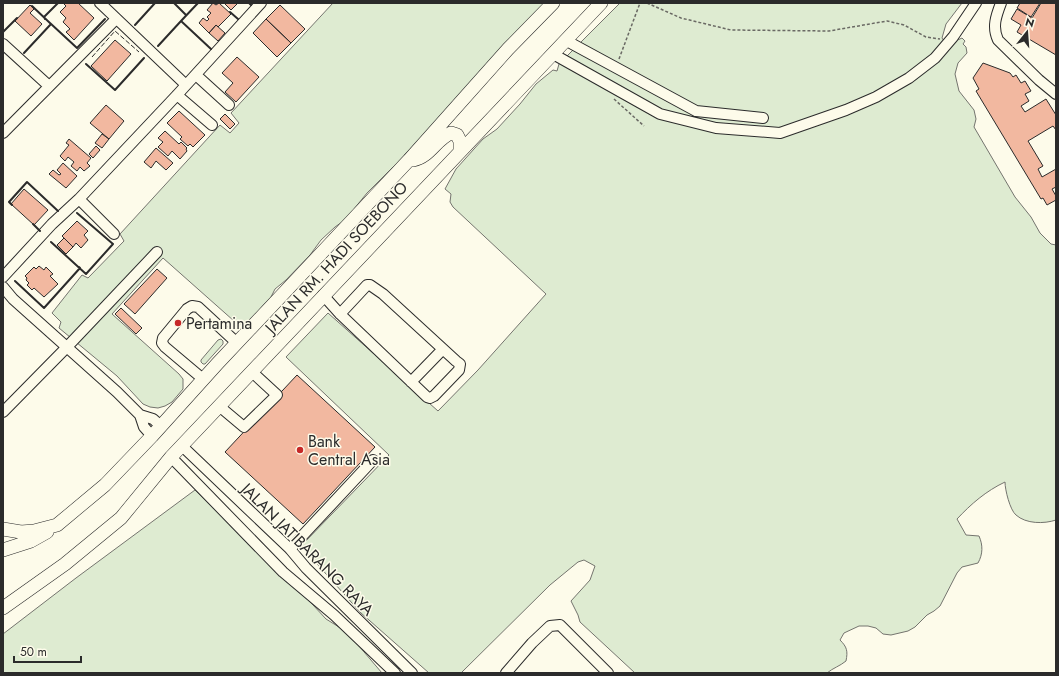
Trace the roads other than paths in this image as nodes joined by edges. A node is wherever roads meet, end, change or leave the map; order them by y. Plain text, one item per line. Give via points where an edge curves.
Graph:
1 (100, 3) edge
2 (261, 3) edge
3 (553, 3) edge
4 (601, 3) edge
5 (976, 3) edge
6 (1001, 3) edge
7 (116, 18) junction
8 (566, 40) junction
9 (3, 44) edge
10 (553, 54) junction
11 (196, 75) junction
12 (186, 85) junction
13 (49, 86) junction
14 (1056, 94) edge
15 (177, 95) junction
16 (229, 105) dead end
17 (696, 111) junction
18 (763, 118) dead end
19 (212, 125) dead end
20 (716, 128) junction
21 (4, 129) edge
22 (460, 152) junction
23 (409, 160) junction
24 (79, 199) junction
25 (114, 234) dead end
26 (157, 252) dead end
27 (3, 277) edge
28 (3, 287) edge
29 (323, 295) junction
30 (340, 314) junction
31 (237, 343) junction
32 (67, 347) junction
33 (443, 349) junction
34 (252, 372) junction
35 (203, 379) junction
36 (411, 382) junction
37 (219, 406) junction
38 (3, 412) edge
39 (140, 415) junction
40 (161, 426) junction
41 (152, 436) junction
42 (182, 446) junction
43 (172, 457) junction
44 (373, 460) dead end
45 (57, 525) junction
46 (3, 529) edge
47 (290, 549) junction
48 (3, 550) edge
49 (306, 568) junction
50 (296, 582) junction
51 (6, 603) edge
52 (395, 673) edge
53 (412, 673) edge
54 (506, 673) edge
55 (608, 673) edge

1 - 7 street
2 - 11 street
3 - 23 main road, JALAN RM. HADI SOEBONO via 508,49
4 - 8 main road, JALAN RM. HADI SOEBONO
5 - 20 street via 935,58 909,78 876,97 780,133
6 - 14 street via 994,25 998,40
7 - 12 street
7 - 13 street
8 - 10 main road, JALAN RM. HADI SOEBONO
8 - 17 street
9 - 13 street
10 - 20 street via 660,114
10 - 22 main road, JALAN RM. HADI SOEBONO
11 - 12 street
11 - 16 street
12 - 15 street
13 - 21 street
15 - 19 street
15 - 24 street
17 - 18 street
17 - 20 street
22 - 23 main road via 459,138 457,134 451,133 422,158
22 - 29 main road, JALAN RM. HADI SOEBONO
23 - 31 main road, JALAN RM. HADI SOEBONO
24 - 25 street
24 - 27 street
26 - 32 street
28 - 32 street
29 - 30 street
29 - 34 main road, JALAN RM. HADI SOEBONO
30 - 33 street via 367,285 370,285
30 - 36 street
31 - 35 main road, JALAN RM. HADI SOEBONO
31 - 35 street via 198,307 192,306 187,309 163,338 162,343
32 - 38 street
32 - 39 street
33 - 36 street
33 - 36 street via 460,364 460,367 434,396 427,397
34 - 37 main road, JALAN RM. HADI SOEBONO
34 - 37 street via 277,395 244,427
35 - 40 main road, JALAN RM. HADI SOEBONO
37 - 42 main road, JALAN RM. HADI SOEBONO
39 - 40 street via 153,419
39 - 41 street via 144,427
40 - 41 main road, JALAN RM. HADI SOEBONO
41 - 45 main road, JALAN RM. HADI SOEBONO via 105,485
42 - 43 main road, JALAN RM. HADI SOEBONO
42 - 47 street, JALAN JATIBARANG RAYA
43 - 50 street, JALAN JATIBARANG RAYA via 271,560
43 - 51 main road, JALAN RM. HADI SOEBONO via 121,518 65,564
44 - 47 street
45 - 46 main road, JALAN RM. HADI SOEBONO via 21,532
45 - 48 main road via 39,538
47 - 49 street, JALAN JATIBARANG RAYA
49 - 50 street
49 - 53 street, JALAN JATIBARANG RAYA
50 - 52 street, JALAN JATIBARANG RAYA
54 - 55 street via 550,626 560,625

